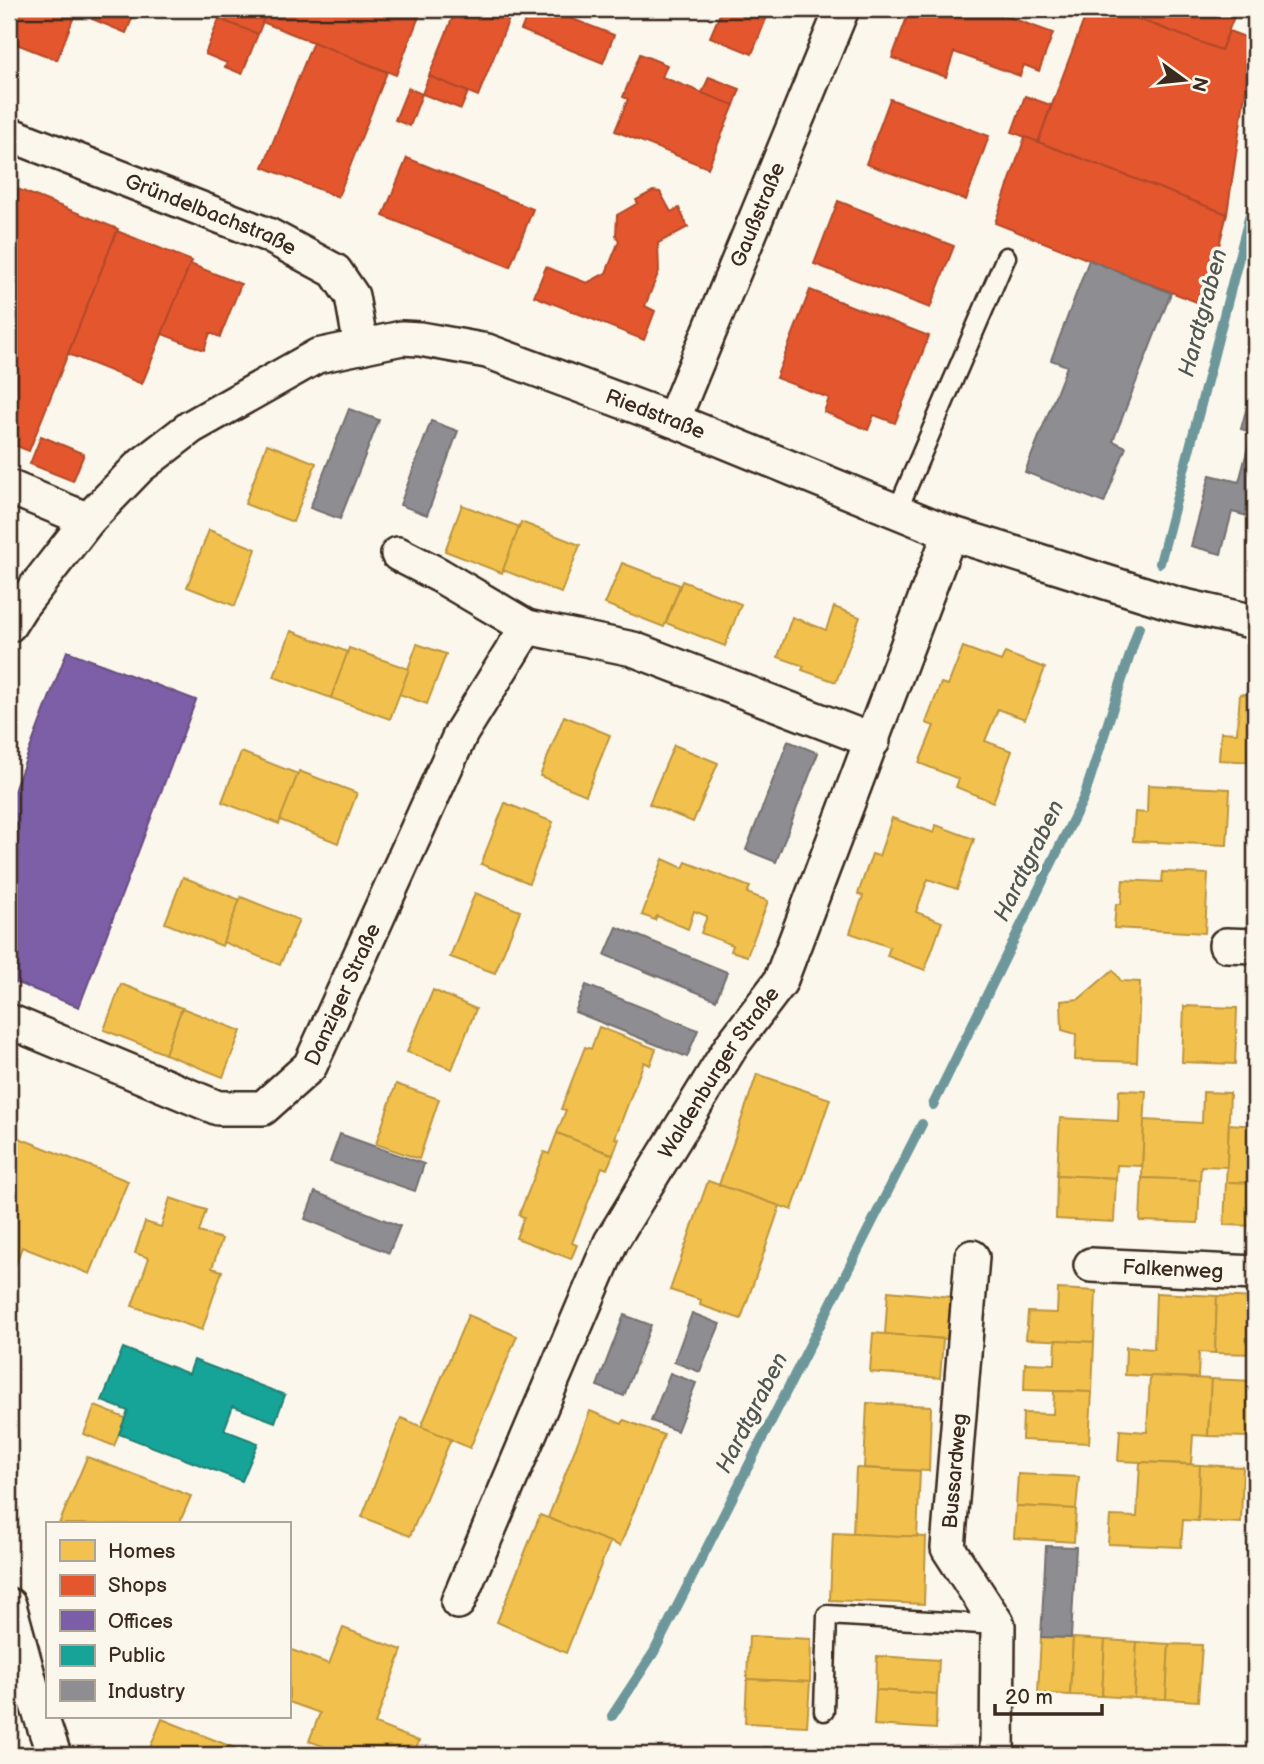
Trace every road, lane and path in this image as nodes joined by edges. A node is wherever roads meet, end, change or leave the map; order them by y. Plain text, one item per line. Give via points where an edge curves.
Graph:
1 (842, 9) edge
2 (9, 134) edge
3 (1006, 257) dead end
4 (361, 347) junction
5 (673, 421) junction
6 (9, 487) edge
7 (897, 511) junction
8 (88, 520) junction
9 (950, 533) junction
10 (398, 554) dead end
11 (1255, 622) edge
12 (9, 625) edge
13 (527, 627) junction
14 (873, 741) junction
15 (9, 1021) edge
16 (972, 1257) dead end
17 (1091, 1265) dead end
18 (1255, 1273) edge
19 (458, 1602) dead end
20 (9, 1605) edge
21 (998, 1625) junction
22 (824, 1712) dead end
23 (54, 1755) edge
24 (996, 1755) edge

1 - 5 street, Gaußstraße
2 - 4 street, Gründelbachstraße via 268,235 335,271 352,296
3 - 7 lane
4 - 5 street, Riedstraße via 402,338 487,351
4 - 8 street, Riedstraße via 317,356 191,427 139,467
5 - 7 street, Riedstraße
6 - 8 street
7 - 9 street, Riedstraße
8 - 12 street, Riedstraße
9 - 11 street, Riedstraße via 1176,604
9 - 14 street, Waldenburger Straße
10 - 13 street
13 - 14 street via 633,649
13 - 15 street, Danziger Straße via 461,733 310,1066 263,1108 218,1108
14 - 19 street, Waldenburger Straße via 780,982 732,1045 611,1242
16 - 21 street, Bussardweg via 948,1548
17 - 18 street, Falkenweg
20 - 23 street
21 - 22 lane via 827,1615
21 - 24 street

